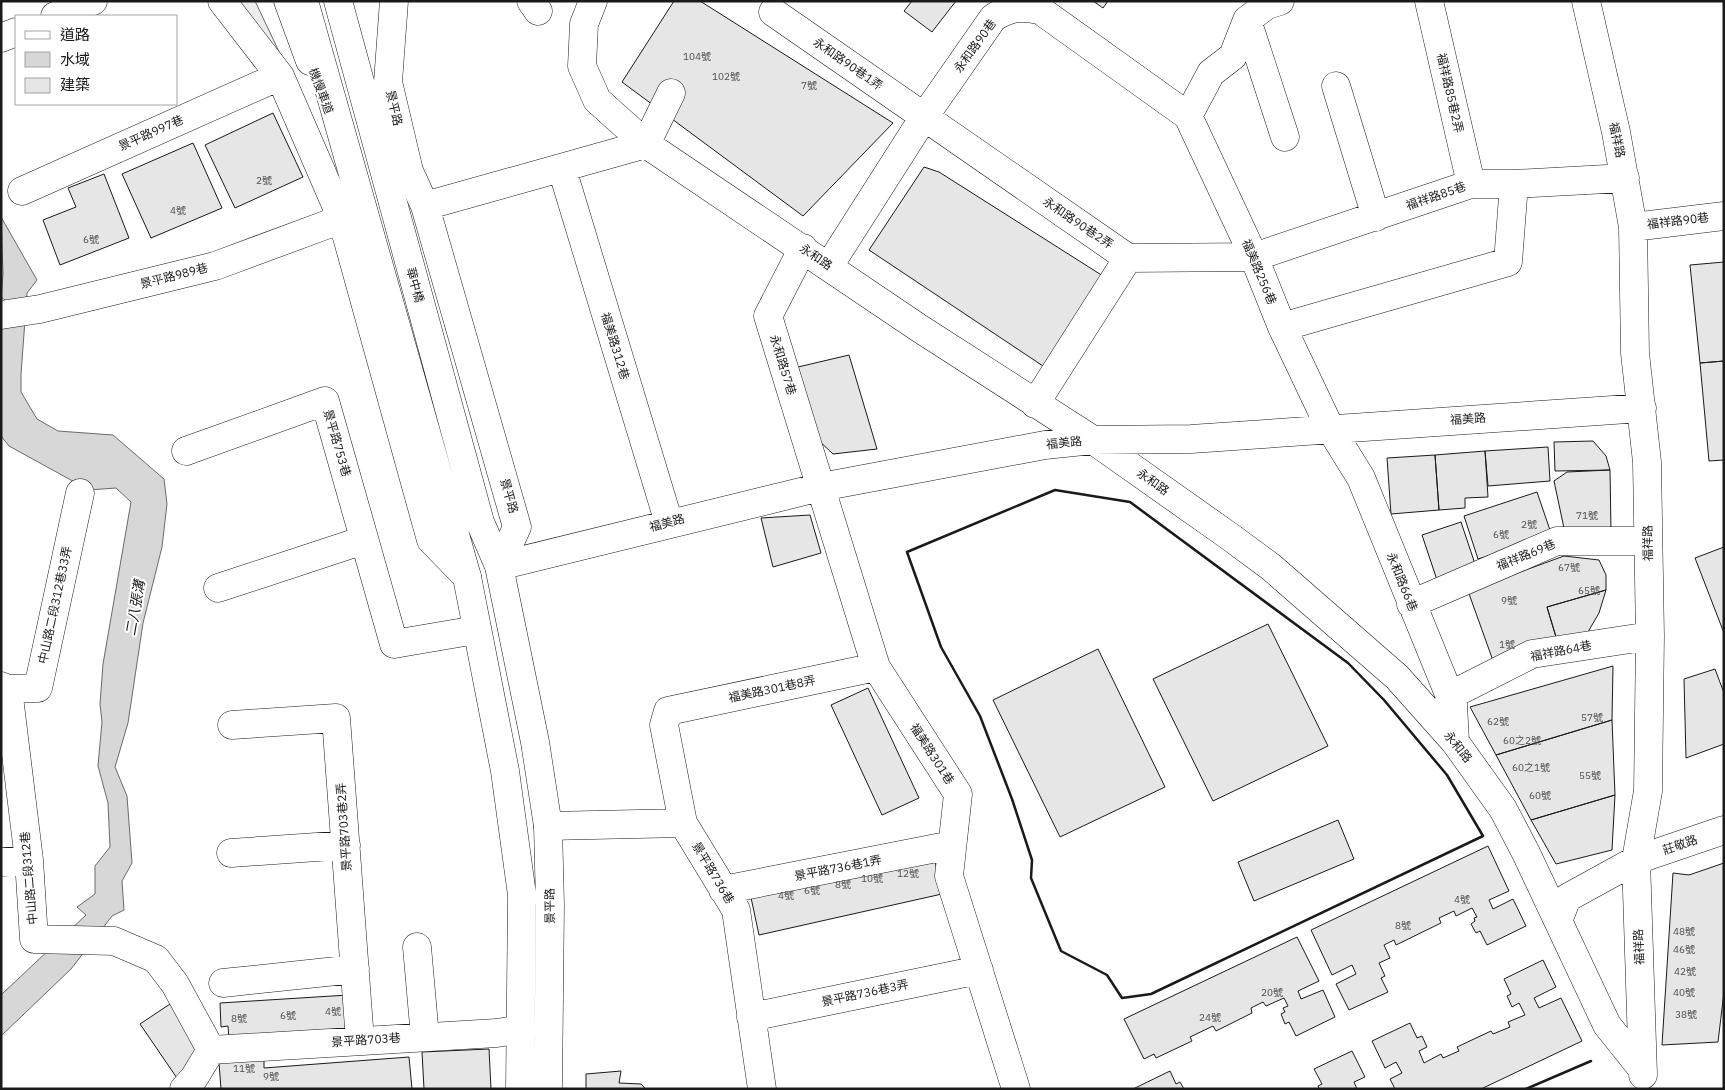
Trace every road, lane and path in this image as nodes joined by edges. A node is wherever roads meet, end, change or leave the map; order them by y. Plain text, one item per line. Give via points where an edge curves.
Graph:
1 (93, 1) edge
2 (222, 1) edge
3 (288, 1) edge
4 (304, 1) edge
5 (338, 1) edge
6 (347, 1) edge
7 (394, 1) edge
8 (593, 1) edge
9 (1280, 1) edge
10 (1428, 1) edge
11 (1586, 1) edge
12 (773, 12) dead end
13 (58, 15) edge
14 (1247, 20) junction
15 (15, 32) edge
16 (1, 38) edge
17 (348, 40) junction
18 (280, 76) junction
19 (1336, 86) dead end
20 (671, 93) dead end
21 (1188, 116) junction
22 (924, 117) junction
23 (1285, 137) dead end
24 (646, 144) junction
25 (562, 168) junction
26 (1625, 178) junction
27 (355, 180) junction
28 (1471, 184) junction
29 (1514, 184) junction
30 (22, 191) dead end
31 (426, 206) junction
32 (1724, 216) edge
33 (1376, 217) junction
34 (342, 219) junction
35 (1633, 227) junction
36 (804, 248) junction
37 (1254, 257) junction
38 (1128, 258) junction
39 (829, 266) junction
40 (1, 315) edge
41 (1282, 327) junction
42 (1035, 404) junction
43 (1642, 408) junction
44 (1330, 428) junction
45 (1094, 440) junction
46 (186, 451) dead end
47 (820, 487) junction
48 (80, 493) dead end
49 (669, 523) junction
50 (364, 540) junction
51 (1648, 541) junction
52 (499, 566) junction
53 (467, 578) junction
54 (218, 588) dead end
55 (1411, 604) junction
56 (476, 630) junction
57 (1650, 636) junction
58 (876, 667) junction
59 (4, 687) edge
60 (1449, 696) junction
61 (668, 711) joint
62 (232, 725) dead end
63 (1455, 742) junction
64 (683, 823) junction
65 (548, 826) junction
66 (1724, 830) edge
67 (346, 845) junction
68 (952, 845) junction
69 (231, 853) dead end
70 (29, 860) junction
71 (1636, 860) junction
72 (1, 862) edge
73 (723, 890) junction
74 (1558, 920) junction
75 (417, 947) dead end
76 (355, 970) junction
77 (979, 970) junction
78 (223, 983) dead end
79 (752, 1017) junction
80 (522, 1029) junction
81 (425, 1037) junction
82 (360, 1041) junction
83 (211, 1050) junction
84 (1643, 1079) edge
85 (184, 1089) edge
86 (520, 1089) edge
87 (548, 1089) edge
88 (762, 1089) edge
89 (1016, 1089) edge

1 - 13 street
2 - 18 street
3 - 27 street, 機慢車道
4 - 27 street
5 - 17 street, 華中橋
6 - 17 street
7 - 31 street, 景平路 via 388,82 409,171
8 - 24 street, 永和路 via 584,24 582,66 597,100
9 - 14 street via 1268,5
10 - 28 street, 福祥路85巷2弄
11 - 26 street, 福祥路
12 - 22 street, 永和路90巷1弄
14 - 21 street via 1233,56 1211,73
14 - 23 street
15 - 16 street
17 - 52 street, 華中橋 via 480,522
18 - 30 street, 景平路997巷
18 - 34 street
19 - 33 street
20 - 24 street
21 - 22 street, 永和路90巷 via 1040,10 1022,7 1004,11 993,18
21 - 37 street, 福美路256巷
22 - 38 street, 永和路90巷2弄
22 - 39 street, 永和路90巷
24 - 25 street
24 - 36 street, 永和路
25 - 31 street
25 - 49 street, 福美路312巷
26 - 29 street, 福祥路85巷
26 - 35 street, 福祥路
27 - 53 street
28 - 29 street, 福祥路85巷
28 - 33 street, 福祥路85巷
29 - 41 street via 1508,262
31 - 52 street, 景平路 via 517,527
32 - 35 street, 福祥路90巷
33 - 37 street, 福祥路85巷
34 - 40 street, 景平路989巷 via 215,266 40,309
34 - 53 street via 430,540
35 - 43 street, 福祥路 via 1635,354
36 - 39 street, 永和路
36 - 47 street, 永和路57巷 via 768,316
37 - 38 street
37 - 41 street, 福美路256巷
38 - 42 street
39 - 42 street, 永和路
41 - 44 street, 福美路256巷
42 - 45 street, 永和路
43 - 44 street, 福美路
43 - 51 street, 福祥路 via 1647,462
44 - 45 street, 福美路 via 1191,438
44 - 55 street, 永和路66巷 via 1361,478
45 - 47 street, 福美路 via 1044,445
45 - 63 street, 永和路 via 1271,567 1398,677
46 - 50 street, 景平路753巷 via 325,401
47 - 49 street, 福美路
47 - 58 street, 福美路301巷
48 - 59 street, 中山路二段312巷33弄 via 38,688
49 - 52 street, 福美路
50 - 54 street
50 - 56 street, 景平路753巷 via 394,644
51 - 55 street, 福祥路69巷 via 1557,541
51 - 57 street, 福祥路
52 - 65 street, 景平路 via 535,742
53 - 56 street
55 - 60 street, 永和路66巷
56 - 80 street via 505,772 522,895
57 - 60 street, 福祥路64巷 via 1532,654
57 - 71 street, 福祥路 via 1648,791
58 - 61 street, 福美路301巷8弄
58 - 68 street, 福美路301巷 via 958,794
59 - 70 street, 中山路二段312巷
60 - 63 street, 永和路66巷
61 - 64 street, 景平路736巷 via 664,725
62 - 67 street, 景平路703巷2弄 via 336,718
63 - 74 street, 永和路 via 1503,809
64 - 65 street
64 - 73 street, 景平路736巷
65 - 87 street, 景平路
66 - 71 street, 莊敬路
67 - 69 street
67 - 76 street, 景平路703巷2弄
68 - 73 street, 景平路736巷1弄
68 - 77 street, 福美路301巷 via 949,876
70 - 72 street
70 - 83 street, 中山路二段312巷 via 34,939 114,941 156,958 175,984
71 - 74 street, 莊敬路 via 1567,898
71 - 84 street, 福祥路
73 - 79 street, 景平路736巷 via 736,910
74 - 84 street, 永和路 via 1607,1025
75 - 81 street
76 - 78 street
76 - 82 street, 景平路703巷2弄
77 - 79 street, 景平路736巷3弄
77 - 89 street, 福美路301巷
79 - 88 street, 景平路736巷
80 - 81 street, 景平路703巷
80 - 86 street
81 - 82 street, 景平路703巷
82 - 83 street, 景平路703巷
83 - 85 street

